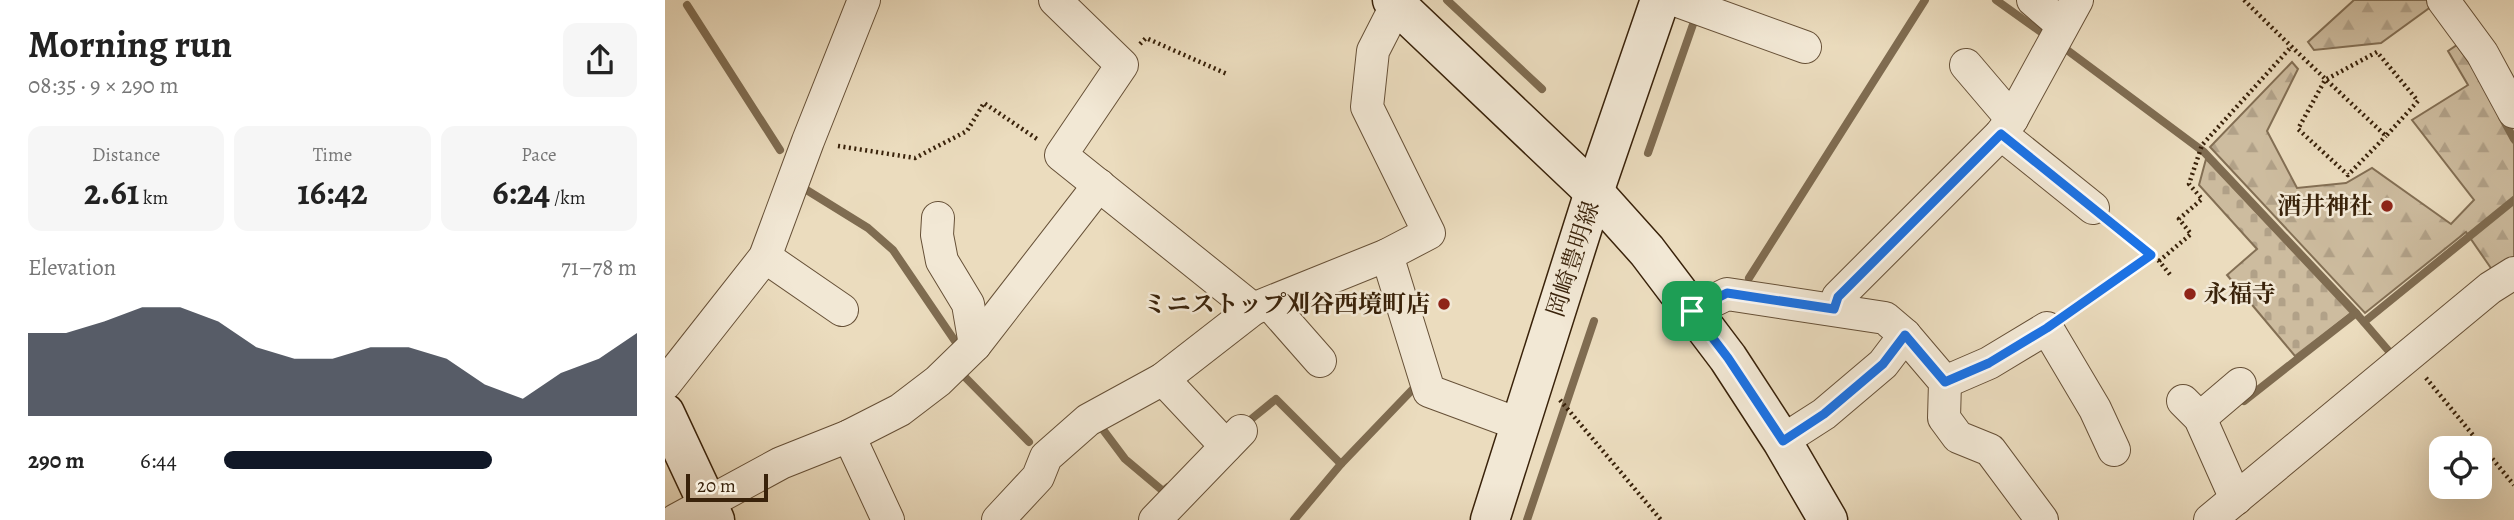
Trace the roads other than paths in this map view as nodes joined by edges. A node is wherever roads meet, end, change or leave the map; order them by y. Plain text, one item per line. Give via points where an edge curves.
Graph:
1 (864, 0) edge
2 (1055, 0) edge
3 (1660, 0) edge
4 (1675, 0) edge
5 (2033, 0) edge
6 (2443, 0) edge
7 (1394, 2) edge
8 (2067, 17) edge
9 (1805, 47) dead end
10 (1966, 65) dead end
11 (2514, 112) edge
12 (2007, 126) junction
13 (1100, 185) junction
14 (1594, 192) junction
15 (2093, 208) road end
16 (938, 218) dead end
17 (1387, 255) junction
18 (765, 257) junction
19 (2514, 273) edge
20 (1261, 306) junction
21 (1834, 309) junction
22 (842, 310) dead end
23 (1692, 311) junction
24 (1905, 335) junction
25 (975, 346) junction
26 (1320, 361) dead end
27 (1163, 379) junction
28 (1945, 382) junction
29 (665, 384) edge
30 (2239, 384) dead end
31 (665, 413) edge
32 (1521, 425) junction
33 (849, 436) junction
34 (1783, 441) junction
35 (2114, 450) dead end
36 (2236, 499) junction
37 (699, 514) edge
38 (1006, 518) edge
39 (888, 520) edge
40 (1154, 520) edge
41 (1490, 520) edge
42 (1828, 520) edge
43 (2042, 520) edge
44 (2210, 520) edge

1 - 18 street
2 - 13 street via 1122,65 1061,155
3 - 14 street, 岡崎豊明線
4 - 9 street
5 - 8 street
6 - 11 street via 2482,53
7 - 14 street
7 - 17 street via 1373,51 1367,107 1429,233
8 - 12 street
10 - 12 street
12 - 15 street
12 - 21 street via 1838,297
13 - 20 street
13 - 25 street
14 - 23 street
14 - 32 street, 岡崎豊明線
16 - 25 street via 942,261 968,304
17 - 20 street
17 - 32 street via 1429,391
18 - 22 street
18 - 29 street
19 - 36 street via 2490,288
20 - 26 street
20 - 27 street
21 - 23 street via 1727,293
21 - 24 street via 1885,318
23 - 34 street
24 - 28 street
24 - 34 street via 1883,364 1824,414
25 - 33 street via 900,410
27 - 38 street via 1088,420 1046,457 1038,477
27 - 40 street via 1233,438
28 - 35 street via 1989,363 2047,328
28 - 43 street via 1944,418 1958,437 1990,450
30 - 36 street via 2191,410
31 - 37 street
32 - 41 street, 岡崎豊明線
33 - 37 street via 781,463
33 - 39 street
34 - 42 street
36 - 44 street

